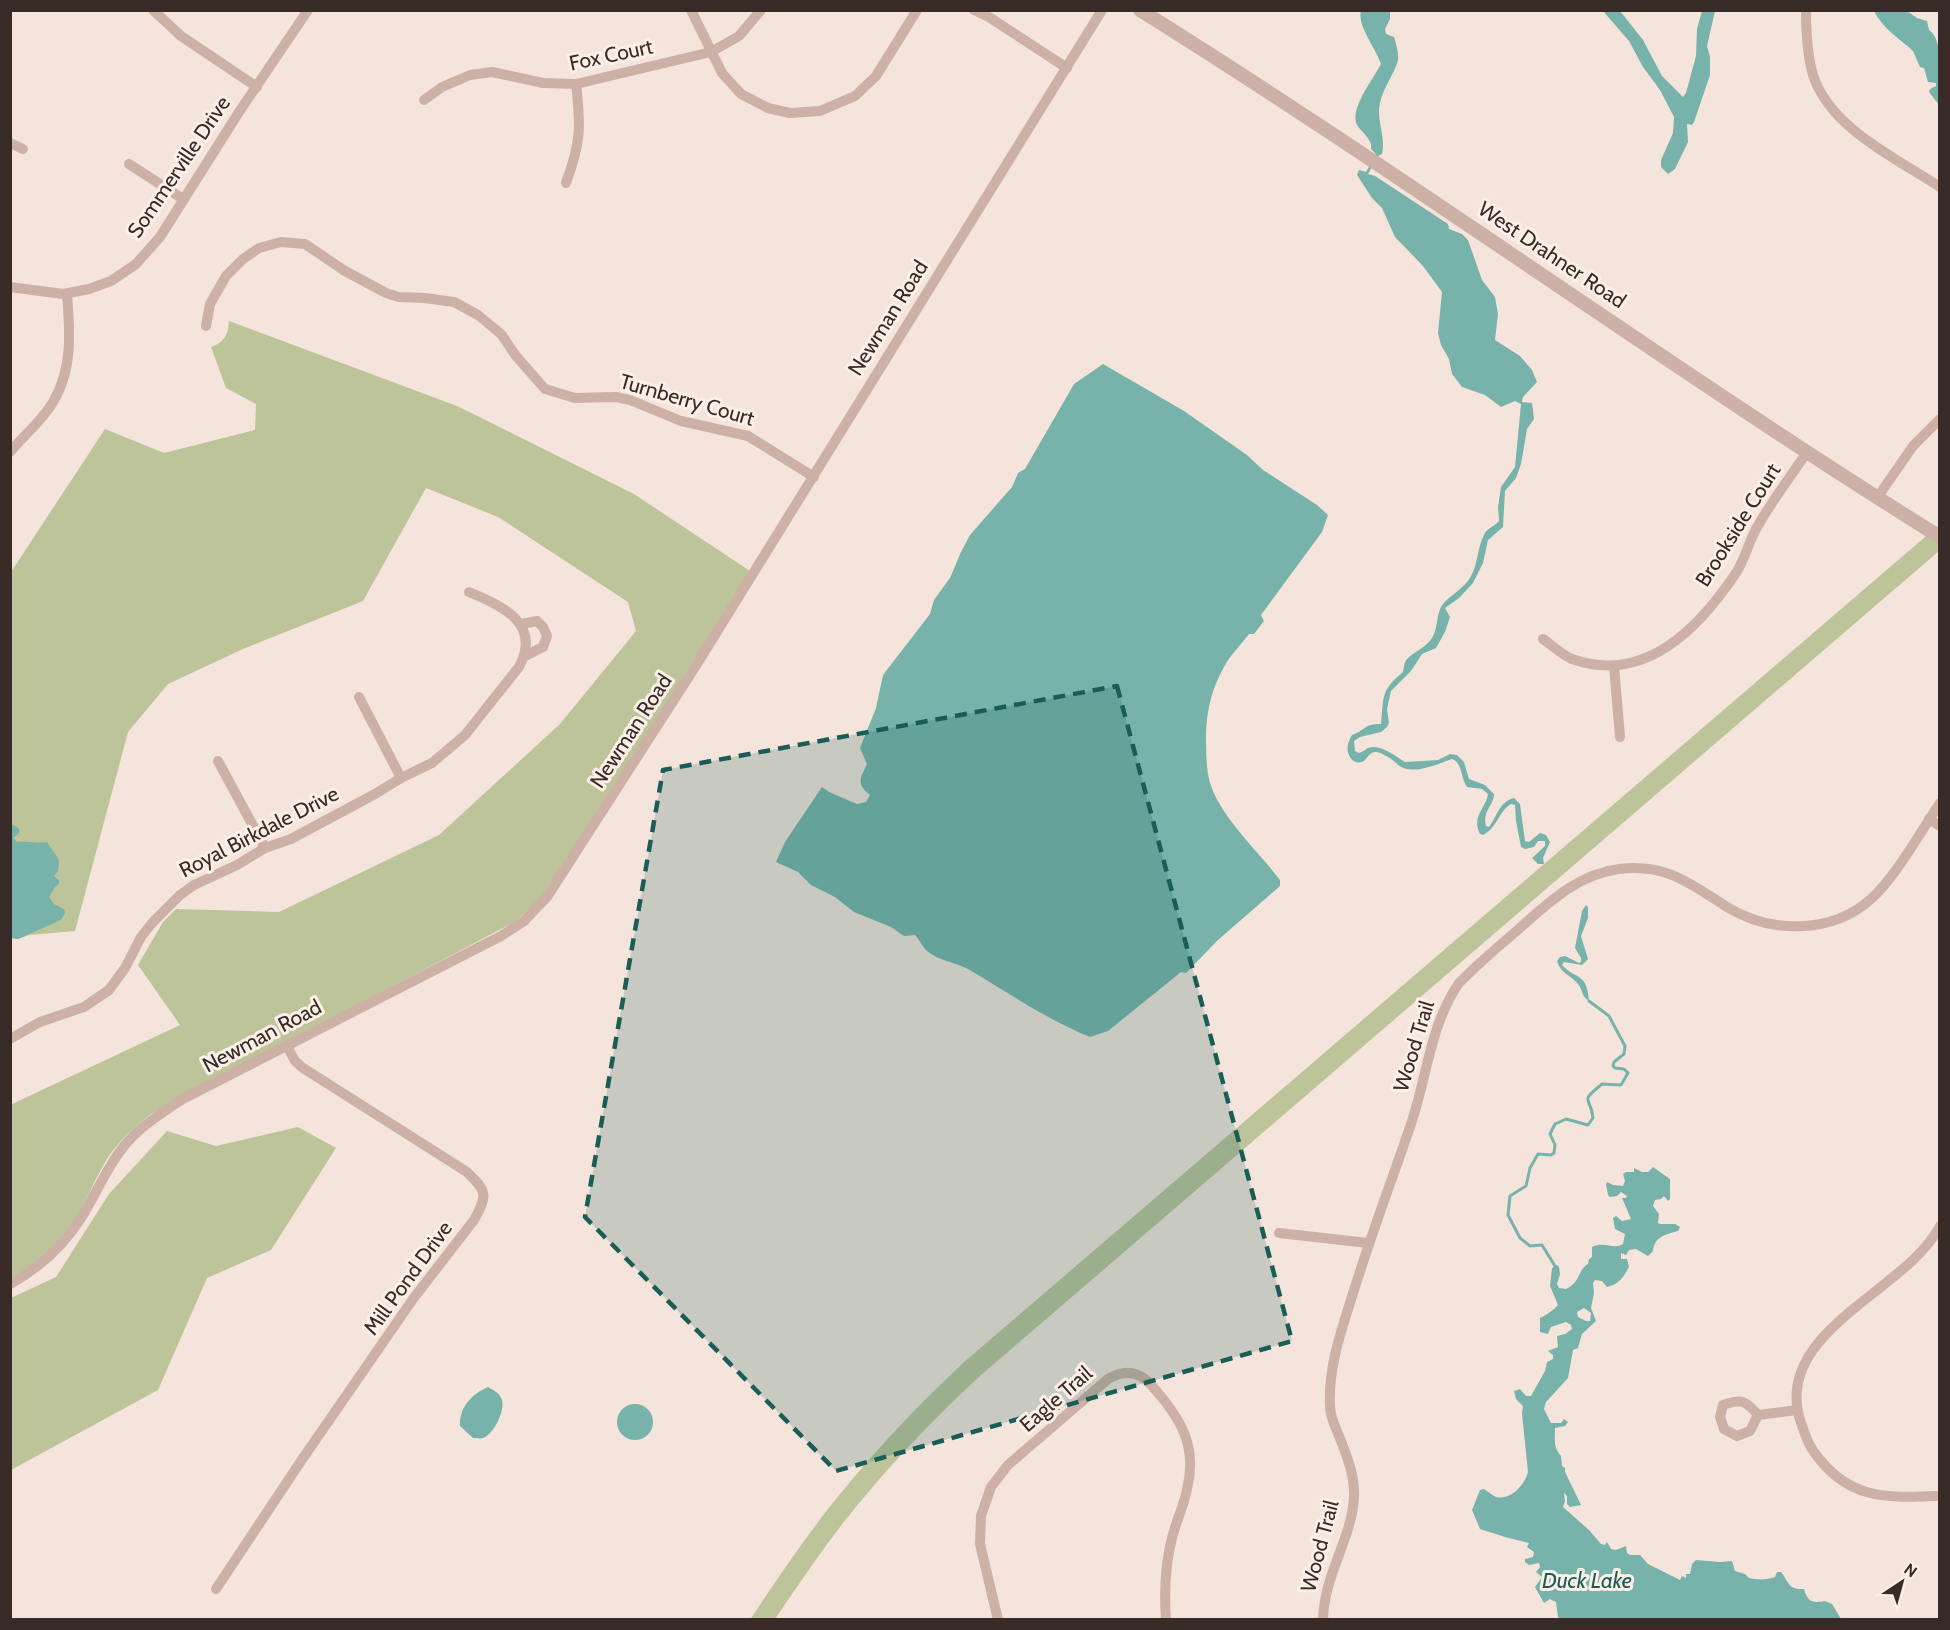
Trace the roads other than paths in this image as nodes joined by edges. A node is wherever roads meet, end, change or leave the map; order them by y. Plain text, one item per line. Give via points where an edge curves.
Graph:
1 (153, 10) edge
2 (308, 10) edge
3 (691, 10) edge
4 (761, 10) edge
5 (917, 10) edge
6 (974, 10) edge
7 (1102, 10) edge
8 (1140, 10) edge
9 (1806, 10) edge
10 (711, 52) junction
11 (1067, 68) junction
12 (576, 84) junction
13 (257, 87) junction
14 (424, 100) dead end
15 (10, 143) edge
16 (23, 149) dead end
17 (129, 164) dead end
18 (566, 183) dead end
19 (1940, 187) edge
20 (183, 199) junction
21 (10, 288) edge
22 (67, 294) junction
23 (206, 326) dead end
24 (1940, 419) edge
25 (10, 452) edge
26 (1808, 452) junction
27 (814, 477) junction
28 (1877, 498) junction
29 (1940, 537) edge
30 (469, 592) dead end
31 (521, 624) junction
32 (1542, 639) dead end
33 (525, 656) junction
34 (1614, 666) junction
35 (359, 697) dead end
36 (1620, 737) dead end
37 (218, 761) dead end
38 (401, 778) junction
39 (1940, 803) edge
40 (1929, 819) junction
41 (1940, 826) edge
42 (264, 848) junction
43 (10, 1039) edge
44 (287, 1046) junction
45 (1940, 1226) edge
46 (1278, 1233) dead end
47 (1368, 1244) junction
48 (10, 1284) edge
49 (1797, 1410) junction
50 (1758, 1415) dead end
51 (1940, 1496) edge
52 (216, 1589) dead end
53 (998, 1620) edge
54 (1166, 1620) edge
55 (1323, 1620) edge

1 - 13 street via 181,36
2 - 13 street, Sommerville Drive
3 - 10 street
4 - 10 street, Fox Court via 739,36
5 - 10 street via 876,76 855,96 820,111 779,111 741,94 722,73
6 - 11 street
7 - 11 street, Newman Road
8 - 26 street, West Drahner Road via 1429,197
9 - 19 street via 1806,41 1814,76 1827,104 1846,125
10 - 12 street, Fox Court
11 - 27 street, Newman Road
12 - 14 street, Fox Court via 543,83 492,72 470,75
12 - 18 street via 580,136
13 - 20 street, Sommerville Drive
15 - 16 street
17 - 20 street
20 - 22 street, Sommerville Drive via 160,237 136,264 111,280
21 - 22 street, Sommerville Drive
22 - 25 street via 70,336 66,372 53,403
23 - 27 street, Turnberry Court via 210,304 226,276 243,259 259,248 281,242 305,244 387,293 454,302 478,315 501,334 545,388 575,398 630,400 681,421 748,436
24 - 28 street via 1913,446
26 - 28 street, West Drahner Road
26 - 34 street, Brookside Court via 1759,523 1737,572 1688,632 1663,651
27 - 44 street, Newman Road via 547,897 524,921 501,936
28 - 29 street, West Drahner Road
30 - 31 street, Royal Birkdale Drive via 489,600
31 - 33 street
31 - 33 street, Royal Birkdale Drive via 537,621 547,636 543,647
32 - 34 street, Brookside Court via 1570,658
33 - 38 street, Royal Birkdale Drive via 465,735 432,763
34 - 36 street
35 - 38 street
37 - 42 street
38 - 42 street, Royal Birkdale Drive via 291,839
39 - 40 street, Wood Trail
40 - 41 street
40 - 47 street, Wood Trail via 1871,899 1835,920 1815,925 1789,928 1744,916 1678,876 1648,869 1619,869 1586,878 1554,898 1473,969 1451,994 1435,1033 1412,1122
42 - 43 street, Royal Birkdale Drive via 180,895 141,937 120,975 98,999 40,1022
44 - 48 street, Newman Road via 181,1100 135,1133 121,1149 68,1237 40,1264
44 - 52 street, Mill Pond Drive via 303,1068 467,1172 482,1186 484,1195 474,1220 413,1299
45 - 49 street via 1904,1269 1820,1340 1801,1375
46 - 47 street
47 - 55 street, Wood Trail via 1339,1338 1331,1385 1332,1422 1352,1472 1354,1496 1351,1518 1324,1600
49 - 50 street
49 - 51 street via 1809,1446 1843,1483 1877,1496
53 - 54 street, Eagle Trail via 980,1544 981,1516 991,1487 1008,1465 1108,1379 1131,1372 1147,1379 1168,1404 1189,1446 1187,1490 1172,1537 1165,1578

